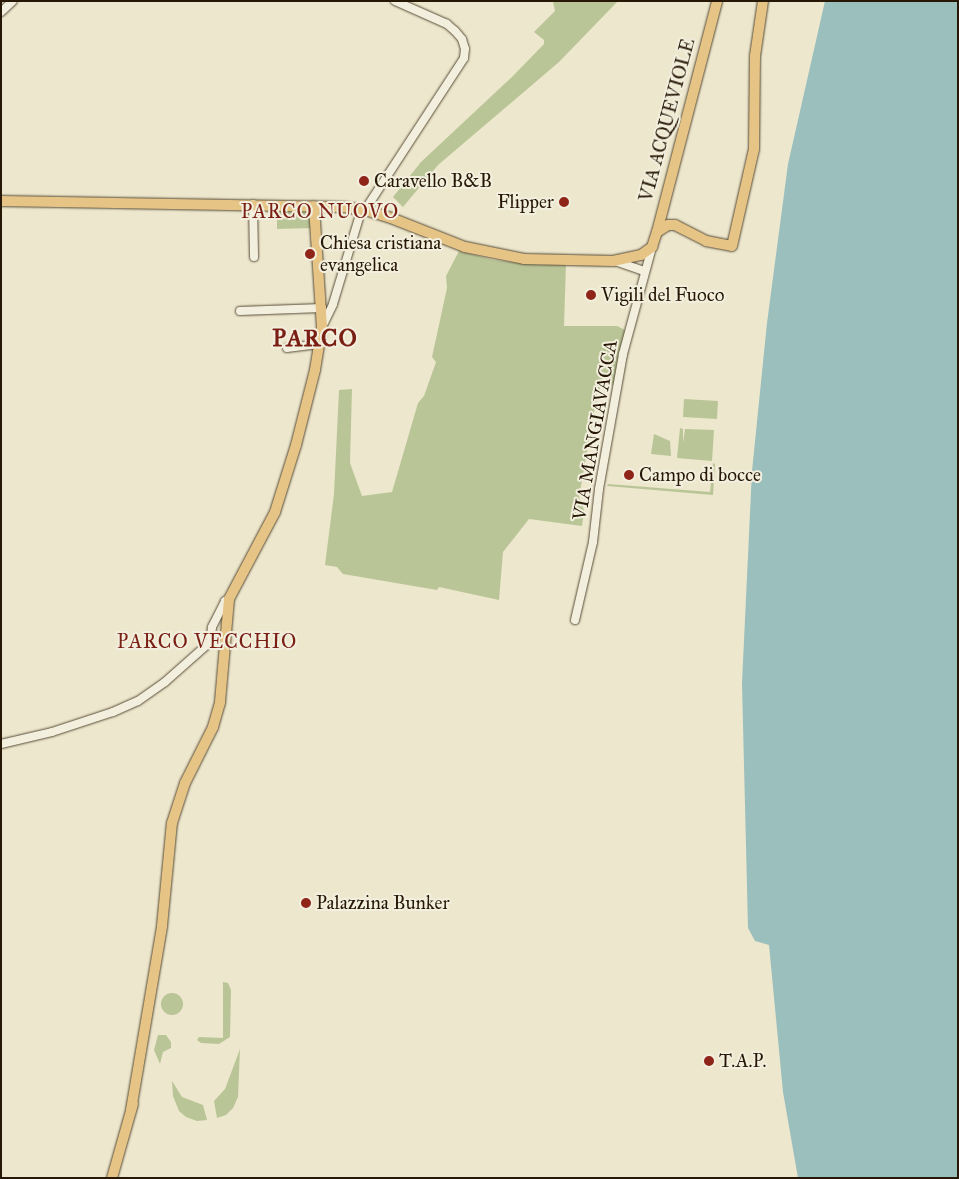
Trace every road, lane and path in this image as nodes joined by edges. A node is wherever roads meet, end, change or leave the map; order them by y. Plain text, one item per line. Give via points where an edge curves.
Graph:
1 (13, 1) edge
2 (395, 1) edge
3 (717, 1) edge
4 (763, 1) edge
5 (1, 12) edge
6 (1, 201) edge
7 (253, 204) junction
8 (314, 206) junction
9 (362, 214) junction
10 (657, 232) junction
11 (652, 247) junction
12 (254, 257) dead end
13 (613, 261) junction
14 (644, 272) junction
15 (322, 308) junction
16 (240, 311) dead end
17 (322, 326) junction
18 (319, 344) junction
19 (287, 348) dead end
20 (229, 599) junction
21 (575, 620) dead end
22 (210, 642) junction
23 (225, 652) junction
24 (1, 744) edge
25 (112, 1178) edge

1 - 5 street
2 - 9 street via 456,31 465,49 464,58
3 - 10 main road, VIA ACQUEVIOLE
4 - 10 main road via 755,56 754,149 732,246 706,241 675,225 668,225
6 - 7 main road
7 - 8 main road
7 - 12 street
8 - 9 main road
8 - 15 main road
9 - 13 main road via 495,254
9 - 17 street via 333,304
10 - 11 main road, VIA ACQUEVIOLE
11 - 13 main road via 642,255
11 - 14 street, VIA MANGIAVACCA
13 - 14 street
14 - 21 street, VIA MANGIAVACCA via 623,354 593,542
15 - 16 street
15 - 17 main road
17 - 18 main road
18 - 19 street
18 - 20 main road via 278,502
20 - 22 street via 212,626
20 - 23 main road
22 - 23 street
22 - 24 street via 138,701 52,732
23 - 25 main road via 224,680 216,716 185,783 172,823 162,926 132,1110

